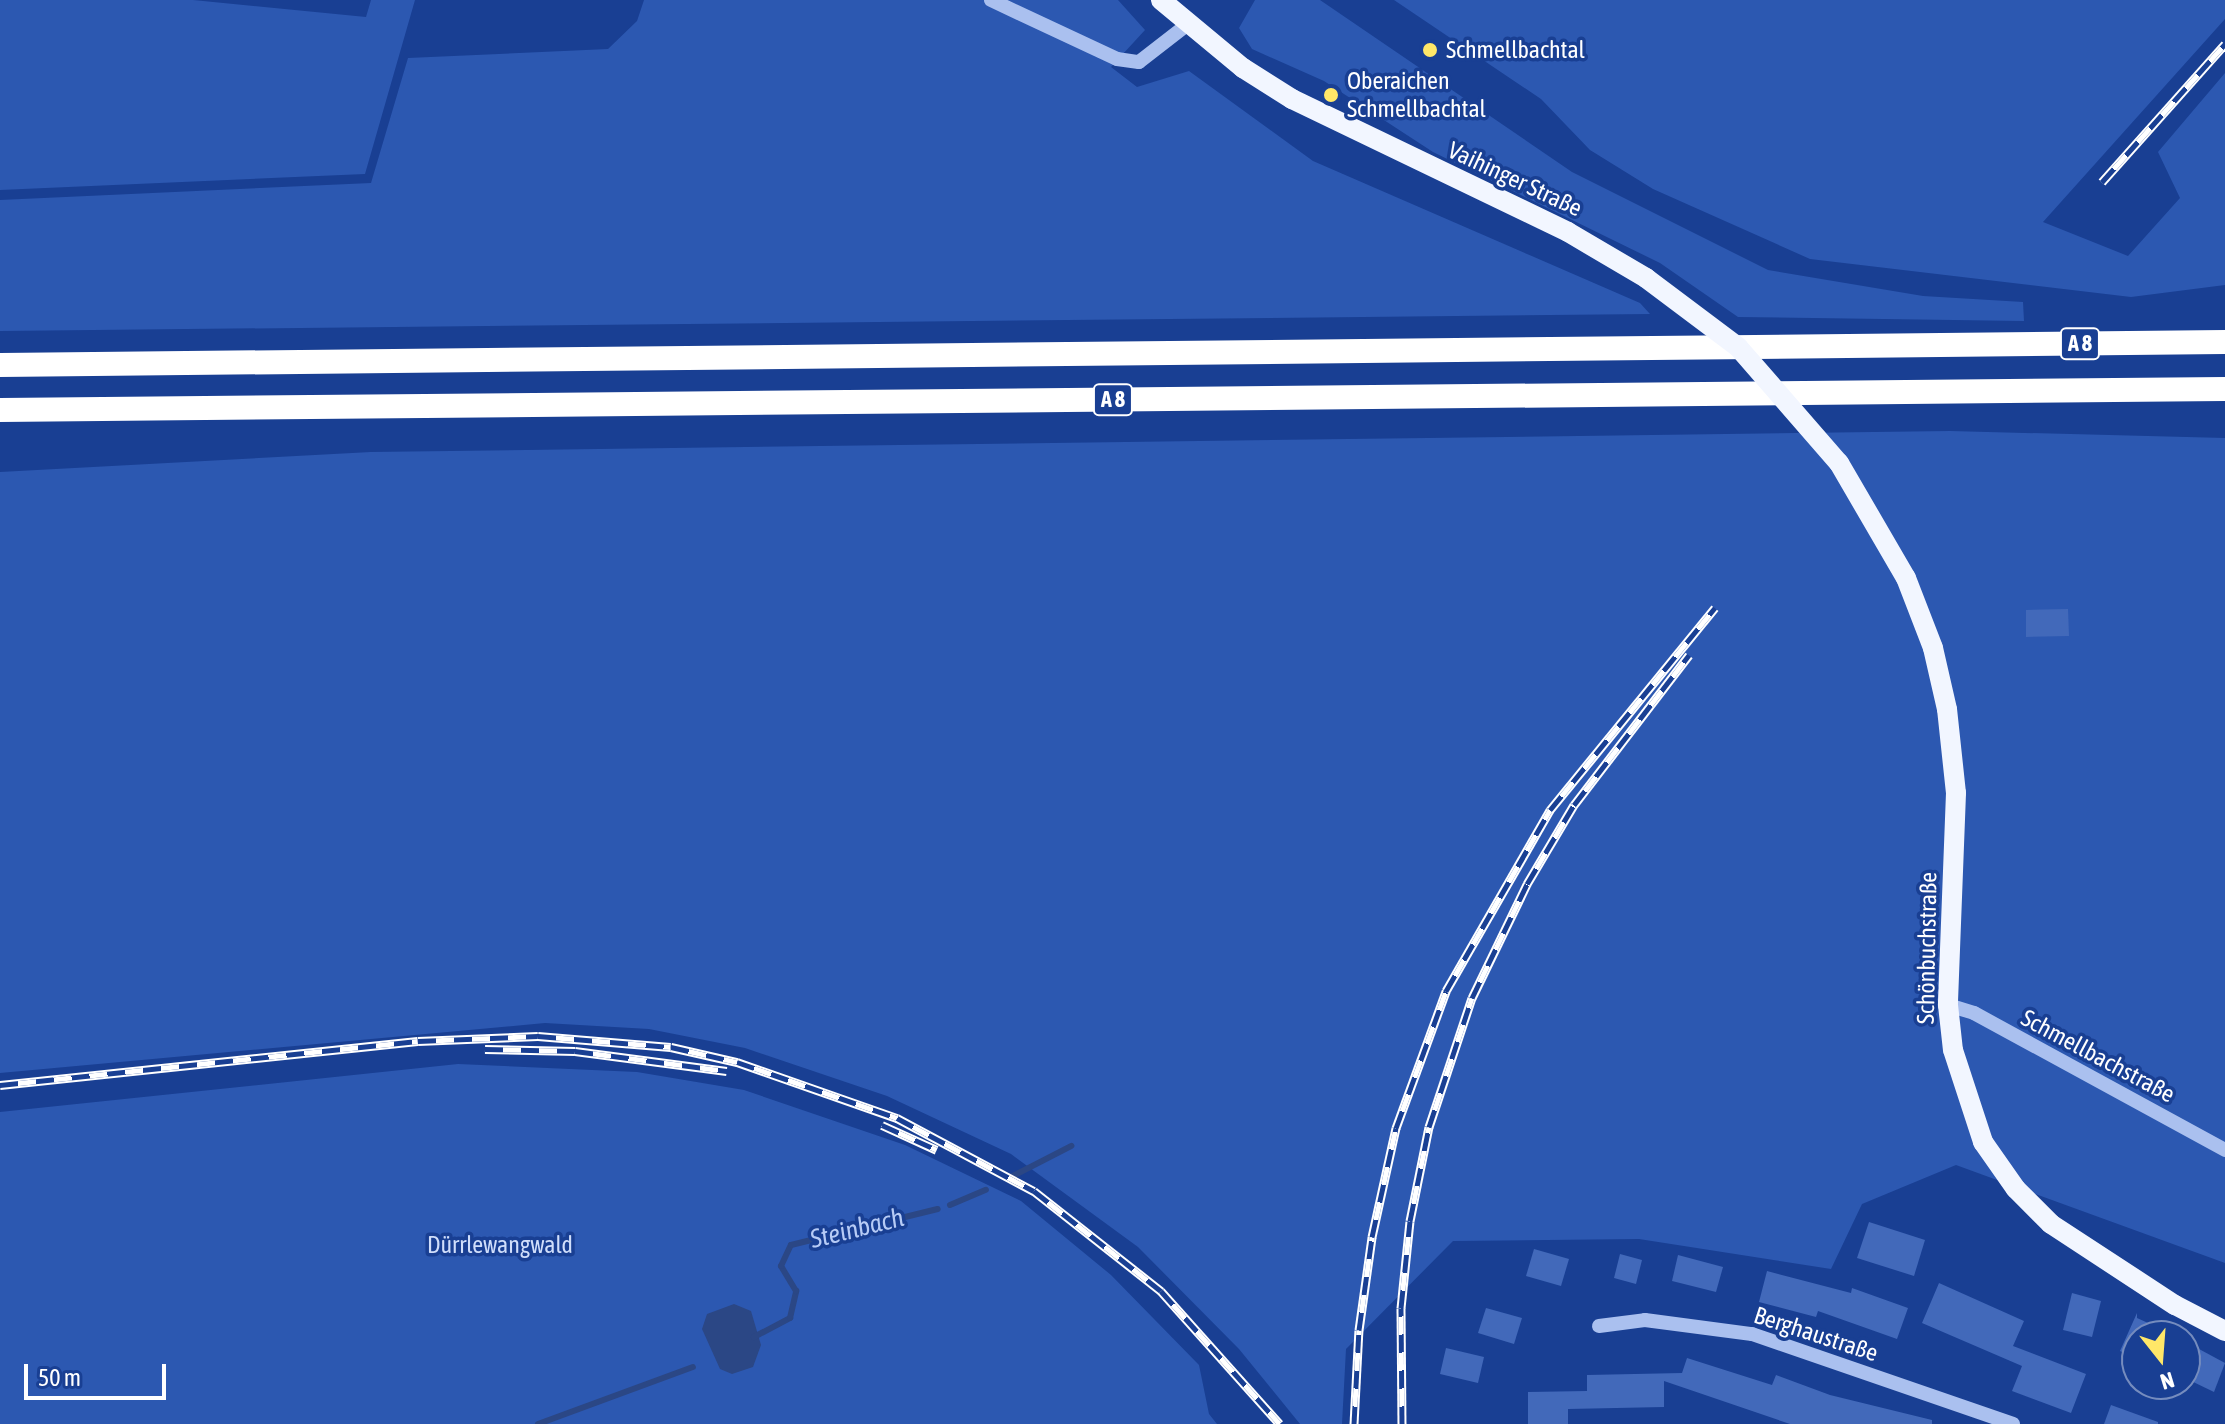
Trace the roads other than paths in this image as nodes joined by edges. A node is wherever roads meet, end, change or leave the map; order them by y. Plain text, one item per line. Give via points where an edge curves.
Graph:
1 (991, 0) edge
2 (1161, 0) edge
3 (1188, 24) junction
4 (2225, 342) edge
5 (0, 365) edge
6 (2225, 389) edge
7 (0, 410) edge
8 (1839, 463) joint
9 (1948, 1005) junction
10 (2225, 1150) edge
11 (1599, 1326) dead end
12 (2225, 1331) edge
13 (2013, 1424) edge

1 - 3 street via 1117,59 1139,62
2 - 3 main road, Vaihinger Straße
3 - 8 main road, Vaihinger Straße, bridge via 1243,68 1321,116 1568,232 1646,278 1738,347
4 - 5 highway, A 8
6 - 7 highway, A 8
8 - 9 main road, Schönbuchstraße via 1906,578 1933,648 1947,709 1956,793
9 - 10 street, Schmellbachstraße via 1974,1013
9 - 12 main road, Schönbuchstraße via 1953,1050 1972,1118 2016,1189 2086,1249
11 - 13 street, Berghaustraße via 1645,1320 1752,1334

